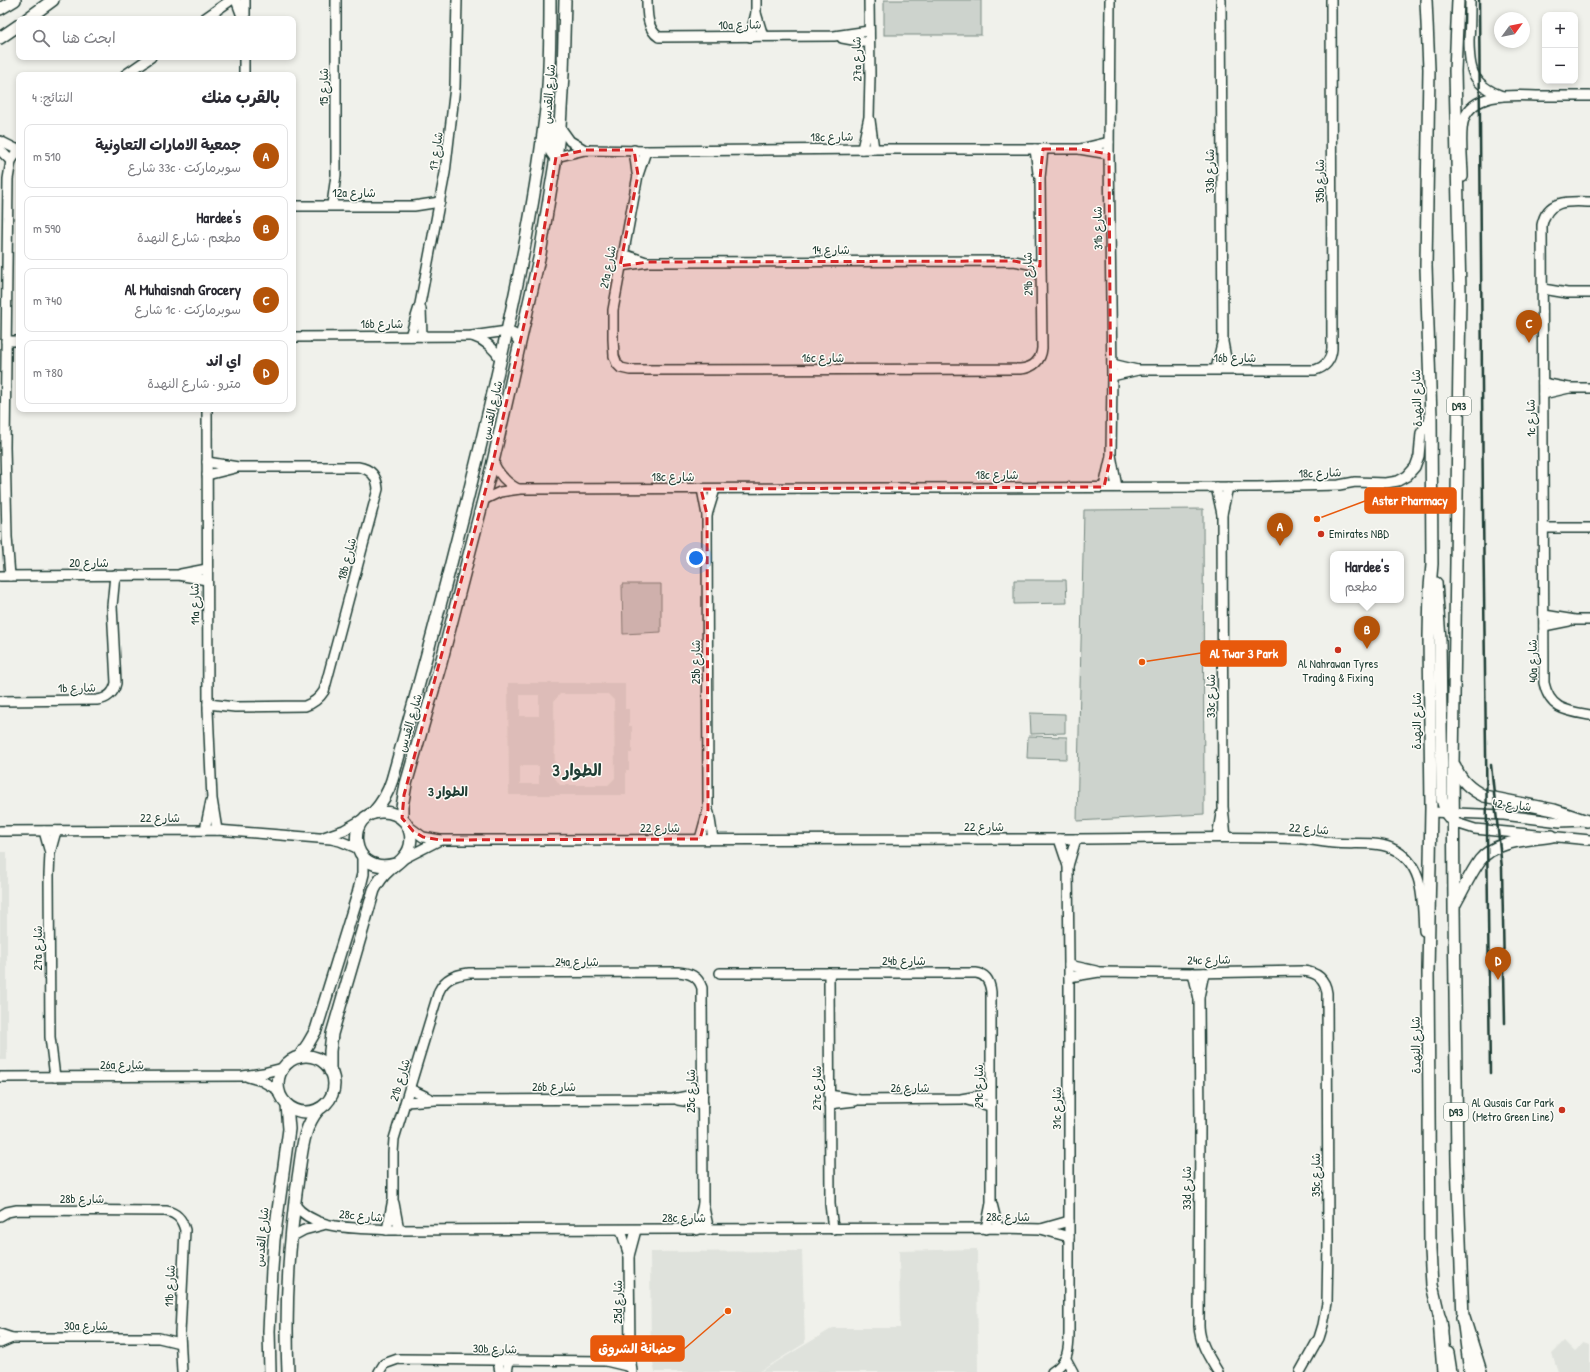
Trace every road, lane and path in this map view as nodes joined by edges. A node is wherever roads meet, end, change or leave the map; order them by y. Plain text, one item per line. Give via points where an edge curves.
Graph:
1 (15, 0) edge
2 (53, 0) edge
3 (231, 0) edge
4 (236, 0) edge
5 (245, 0) edge
6 (336, 0) edge
7 (457, 0) edge
8 (550, 0) edge
9 (565, 0) edge
10 (647, 0) edge
11 (756, 0) edge
12 (869, 0) edge
13 (1110, 0) edge
14 (1221, 0) edge
15 (1331, 0) edge
16 (1426, 0) edge
17 (1433, 0) edge
18 (1452, 0) edge
19 (1458, 0) edge
20 (1470, 0) edge
21 (0, 9) edge
22 (756, 13) junction
23 (31, 16) edge
24 (208, 16) edge
25 (243, 16) edge
26 (244, 16) edge
27 (16, 26) edge
28 (869, 31) junction
29 (763, 36) junction
30 (834, 36) junction
31 (750, 37) junction
32 (0, 38) edge
33 (869, 43) junction
34 (146, 60) edge
35 (244, 60) edge
36 (1429, 69) junction
37 (1455, 71) junction
38 (129, 72) edge
39 (244, 72) edge
40 (1502, 96) junction
41 (1590, 96) edge
42 (547, 99) junction
43 (869, 117) junction
44 (560, 127) junction
45 (0, 141) edge
46 (1109, 142) junction
47 (874, 148) junction
48 (16, 149) edge
49 (862, 149) junction
50 (1039, 149) junction
51 (1079, 149) junction
52 (0, 150) edge
53 (585, 150) junction
54 (634, 150) junction
55 (646, 151) junction
56 (16, 153) edge
57 (1109, 154) junction
58 (556, 157) junction
59 (11, 161) junction
60 (638, 175) junction
61 (1459, 191) junction
62 (1590, 202) edge
63 (337, 205) junction
64 (296, 206) edge
65 (439, 206) junction
66 (623, 254) junction
67 (1040, 255) junction
68 (1014, 261) junction
69 (648, 262) junction
70 (620, 266) junction
71 (1040, 266) junction
72 (1543, 289) junction
73 (1567, 293) junction
74 (1590, 293) edge
75 (1543, 300) junction
76 (420, 304) junction
77 (507, 331) junction
78 (16, 335) edge
79 (410, 336) junction
80 (422, 336) junction
81 (472, 336) junction
82 (296, 337) edge
83 (7, 338) junction
84 (16, 340) edge
85 (1223, 342) junction
86 (520, 344) junction
87 (501, 360) junction
88 (1328, 362) joint
89 (617, 364) joint
90 (1112, 364) junction
91 (1032, 366) joint
92 (1228, 369) junction
93 (1138, 370) junction
94 (1216, 370) junction
95 (1112, 376) junction
96 (1543, 383) junction
97 (1569, 388) junction
98 (1590, 388) edge
99 (1543, 394) junction
100 (207, 412) edge
101 (1431, 418) junction
102 (3, 435) edge
103 (3, 454) edge
104 (1111, 455) junction
105 (207, 462) junction
106 (493, 462) junction
107 (238, 467) junction
108 (207, 475) junction
109 (1104, 487) junction
110 (1117, 487) junction
111 (1216, 487) junction
112 (1228, 487) junction
113 (520, 489) junction
114 (702, 489) junction
115 (715, 489) junction
116 (483, 500) junction
117 (1222, 514) junction
118 (707, 515) junction
119 (1544, 528) junction
120 (1590, 528) edge
121 (1432, 564) junction
122 (207, 569) junction
123 (112, 575) junction
124 (178, 575) junction
125 (5, 576) edge
126 (207, 580) junction
127 (1544, 615) junction
128 (1575, 620) junction
129 (1590, 620) edge
130 (1544, 626) junction
131 (0, 701) edge
132 (208, 707) junction
133 (1590, 716) edge
134 (1453, 764) junction
135 (212, 799) junction
136 (708, 810) junction
137 (1431, 812) junction
138 (370, 815) junction
139 (1451, 816) junction
140 (1589, 821) edge
141 (405, 822) junction
142 (205, 830) junction
143 (217, 830) junction
144 (0, 831) edge
145 (44, 831) junction
146 (56, 831) junction
147 (1552, 836) junction
148 (1222, 837) junction
149 (320, 838) junction
150 (713, 839) junction
151 (1059, 839) junction
152 (1076, 839) junction
153 (440, 840) junction
154 (700, 840) junction
155 (1590, 840) edge
156 (360, 852) junction
157 (50, 853) junction
158 (399, 862) junction
159 (1068, 866) junction
160 (1454, 906) junction
161 (1069, 965) junction
162 (720, 972) dead end
163 (1099, 972) junction
164 (1428, 972) junction
165 (829, 973) junction
166 (980, 973) joint
167 (1193, 973) junction
168 (1204, 973) junction
169 (1319, 975) joint
170 (455, 976) joint
171 (1069, 977) junction
172 (698, 978) joint
173 (1198, 999) junction
174 (299, 1057) junction
175 (283, 1068) junction
176 (330, 1071) junction
177 (243, 1076) junction
178 (51, 1077) junction
179 (0, 1078) edge
180 (410, 1089) junction
181 (278, 1090) junction
182 (703, 1094) junction
183 (990, 1094) junction
184 (673, 1099) junction
185 (434, 1100) junction
186 (829, 1100) junction
187 (961, 1100) junction
188 (406, 1102) junction
189 (703, 1104) junction
190 (287, 1105) junction
191 (990, 1106) junction
192 (319, 1109) junction
193 (393, 1199) junction
194 (991, 1203) junction
195 (294, 1204) junction
196 (703, 1204) junction
197 (166, 1211) joint
198 (0, 1216) edge
199 (1069, 1221) junction
200 (326, 1225) junction
201 (998, 1228) junction
202 (829, 1229) junction
203 (986, 1229) junction
204 (1041, 1229) junction
205 (386, 1230) junction
206 (399, 1230) junction
207 (621, 1230) junction
208 (636, 1230) junction
209 (697, 1230) junction
210 (709, 1230) junction
211 (291, 1237) junction
212 (1069, 1237) junction
213 (629, 1256) junction
214 (1463, 1318) junction
215 (1440, 1320) junction
216 (180, 1333) junction
217 (0, 1334) edge
218 (12, 1338) junction
219 (159, 1338) junction
220 (0, 1342) edge
221 (180, 1343) junction
222 (630, 1354) junction
223 (1066, 1359) junction
224 (606, 1360) junction
225 (498, 1361) junction
226 (509, 1361) junction
227 (382, 1368) edge
228 (632, 1370) edge
229 (1059, 1371) edge
230 (182, 1372) edge
231 (270, 1372) edge
232 (288, 1372) edge
233 (500, 1372) edge
234 (507, 1372) edge
235 (1073, 1372) edge
236 (1218, 1372) edge
237 (1300, 1372) edge
238 (1444, 1372) edge
239 (1451, 1372) edge
240 (1470, 1372) edge
241 (1480, 1372) edge

1 - 21 main road
2 - 23 main road
3 - 24 street
4 - 25 street
5 - 26 street
6 - 63 street, شارع 15
7 - 65 street, شارع 17 via 453,113
8 - 42 main road, شارع القدس
9 - 44 main road, شارع القدس
10 - 31 street, 10a شارع via 650,27 655,35
11 - 22 street
12 - 28 street, 27a شارع
13 - 46 street, 31b شارع
14 - 85 street, 33b شارع
15 - 88 street, 35b شارع via 1332,349
16 - 36 main road, شارع النهدة / D93
17 - 36 main road, شارع النهدة
18 - 37 main road
19 - 37 main road, D93
20 - 40 street via 1469,57 1473,75 1486,88
22 - 29 street
22 - 31 street
27 - 32 main road
28 - 30 street, 10a شارع
28 - 33 street, 27a شارع
29 - 30 street, 10a شارع
29 - 31 street, 10a شارع
30 - 33 street, 10a شارع
33 - 43 street, 27a شارع
34 - 38 street
35 - 39 street
36 - 101 main road, شارع النهدة / D93 via 1426,266
37 - 61 main road, D93
40 - 41 street
40 - 61 street via 1478,103 1465,117 1463,176
42 - 58 main road via 552,110 549,148
42 - 77 main road, شارع القدس via 524,252
43 - 47 street, 27a شارع
43 - 49 street, 27a شارع
44 - 53 street via 570,141
44 - 58 main road, شارع القدس
45 - 48 street
46 - 51 street, 18c شارع
46 - 57 street, 31b شارع
47 - 49 street, 18c شارع
47 - 50 street, 18c شارع
49 - 55 street, 18c شارع
50 - 51 street, 18c شارع
50 - 67 street, 29b شارع
51 - 57 street, 18c شارع
52 - 59 street
53 - 54 street, 18c شارع
53 - 58 street, 18c شارع
54 - 55 street, 18c شارع
54 - 60 street, 21a شارع
55 - 60 street, 21a شارع
56 - 59 street
57 - 90 street, 31b شارع
58 - 86 main road, شارع القدس via 540,254
59 - 83 street via 8,179
60 - 66 street, 21a شارع
61 - 134 main road, D93 via 1460,294
62 - 72 street, 1c شارع via 1563,202 1548,211 1542,225
63 - 64 street, 12a شارع
63 - 65 street, 12a شارع
65 - 76 street, شارع 17
66 - 69 street, شارع 14
66 - 70 street, 21a شارع
67 - 68 street, شارع 14
67 - 71 street, 29b شارع
68 - 69 street, شارع 14
68 - 71 street, شارع 14
69 - 70 street, شارع 14
70 - 89 street, 21a شارع via 612,324
71 - 91 street, 29b شارع via 1042,348 1040,358
72 - 73 street
72 - 75 street, 1c شارع
73 - 74 street
73 - 75 street
75 - 96 street, 1c شارع
76 - 79 street, شارع 17
76 - 80 street, شارع 17
77 - 81 street, 16b شارع
77 - 86 street via 514,334
77 - 87 main road, شارع القدس
78 - 83 street
79 - 80 street, 16b شارع
79 - 82 street, 16b شارع
80 - 81 street, 16b شارع
81 - 87 street, 16b شارع via 487,343
83 - 84 street
83 - 102 street
85 - 92 street, 33b شارع
85 - 94 street, 33b شارع
86 - 106 main road, شارع القدس
87 - 138 main road, شارع القدس via 469,498 394,772 382,803
88 - 92 street, 16b شارع via 1315,370
89 - 91 street, 16c شارع via 623,369 630,370 1024,369
90 - 93 street, 16b شارع
90 - 95 street, 31b شارع
92 - 94 street, 16b شارع
93 - 94 street, 16b شارع
93 - 95 street, 16b شارع
95 - 104 street, 31b شارع
96 - 97 street
96 - 99 street, 1c شارع
97 - 98 street
97 - 99 street
99 - 119 street, 1c شارع
100 - 105 street, 11a شارع
101 - 112 street, 18c شارع via 1421,434 1418,461 1412,472 1392,483
101 - 121 main road, شارع النهدة / D93
102 - 103 street
103 - 125 street via 8,537
104 - 109 street, 31b شارع
104 - 110 street, 31b شارع
105 - 107 street, 18b شارع
105 - 108 street, 11a شارع
106 - 113 street via 503,479
106 - 116 main road, شارع القدس
107 - 108 street, 18b شارع
107 - 132 street, 18b شارع via 358,467 364,468 374,476 378,489 321,696 305,706
108 - 122 street, 11a شارع
109 - 110 street, 18c شارع
109 - 115 street, 18c شارع
110 - 111 street, 18c شارع
111 - 112 street, 18c شارع
111 - 117 street, 33c شارع
112 - 117 street, 33c شارع
113 - 114 street, 18c شارع
113 - 116 street, 18c شارع via 500,492
114 - 115 street, 18c شارع
114 - 118 street, 25b شارع
115 - 118 street, 25b شارع
116 - 141 main road, شارع القدس via 441,663 406,784 402,807
117 - 148 street, 33c شارع
118 - 136 street, 25b شارع
119 - 120 street
119 - 127 street, 1c شارع
121 - 137 main road, شارع النهدة / D93 via 1429,636
121 - 139 main road via 1439,623 1443,806
122 - 124 street, شارع 20
122 - 126 street, 11a شارع
123 - 124 street, شارع 20
123 - 125 street, شارع 20
123 - 131 street, 1b شارع via 110,594 116,683 110,696 97,700
124 - 126 street, شارع 20
126 - 132 street, 11a شارع
127 - 128 street
127 - 130 street, 1c شارع
128 - 129 street
128 - 130 street
130 - 133 street, 40a شارع via 1544,683 1549,698 1561,708
132 - 135 street, 11a شارع
134 - 139 main road, D93
134 - 140 main road via 1466,784 1484,796 1554,810
135 - 142 street, 11a شارع
135 - 143 street, 11a شارع
136 - 150 street, 25b شارع
136 - 154 street, 25b شارع
137 - 139 street, شارع 42
137 - 164 main road, شارع النهدة / D93
138 - 141 main road via 388,812 396,814
138 - 149 street, شارع 22 via 344,830
138 - 156 main road via 360,824 357,831 356,839
139 - 140 street, شارع 42 via 1504,815 1560,822
139 - 147 street, شارع 42 via 1475,829
139 - 160 main road, D93
141 - 153 street, شارع 22 via 423,837
141 - 158 main road via 411,834 411,843 408,852
142 - 143 street, شارع 22
142 - 146 street, شارع 22
143 - 149 street, شارع 22
144 - 145 street, شارع 22
145 - 146 street, شارع 22
145 - 157 street, 27a شارع
146 - 157 street, 27a شارع
147 - 155 street, شارع 42
147 - 160 main road via 1496,847 1486,854 1472,872
148 - 152 street, شارع 22
148 - 164 street, شارع 22 via 1305,839 1380,845 1398,852 1406,858 1420,882
149 - 156 street, شارع 22 via 340,841
150 - 151 street, شارع 22
150 - 154 street, شارع 22
151 - 152 street, شارع 22
151 - 159 street, 31c شارع
152 - 159 street, 31c شارع
153 - 154 street, شارع 22
153 - 158 street, شارع 22
156 - 158 main road via 370,863 378,866 387,867
156 - 174 main road via 362,874 359,888 320,1017 312,1037
157 - 178 street, 27a شارع
158 - 176 main road via 379,881 371,899 332,1034
159 - 161 street, 31c شارع
160 - 214 main road, D93 via 1456,1162
161 - 163 street, 24c شارع
161 - 171 street, 31c شارع
162 - 165 street, 24b شارع
163 - 167 street, 24c شارع
163 - 171 street, 24c شارع
164 - 215 main road, شارع النهدة / D93 via 1431,1262 1435,1302
165 - 166 street, 24b شارع
165 - 186 street, 27c شارع
166 - 183 street, 29c شارع via 988,980 991,992
167 - 168 street, 24c شارع
167 - 173 street, 33d شارع
168 - 169 street, 24c شارع via 1302,971
168 - 173 street, 33d شارع
169 - 237 street, 35c شارع via 1327,993 1327,1303 1319,1338
170 - 172 street, 24a شارع via 678,972 689,973
170 - 180 street, 21b شارع via 445,981 439,991
171 - 199 street, 31c شارع
172 - 182 street, 25c شارع via 702,988
173 - 236 street, 33d شارع via 1198,1315 1203,1346
174 - 175 main road
174 - 176 main road via 317,1058
175 - 177 street, 26a شارع
175 - 181 main road
176 - 192 main road via 334,1084 333,1092 330,1099
177 - 178 street, 26a شارع
177 - 181 street, 26a شارع via 262,1081
178 - 179 street, 26a شارع
180 - 185 street, 26b شارع
180 - 188 street, 21b شارع
181 - 190 main road
182 - 184 street, 26b شارع
182 - 189 street, 25c شارع
183 - 187 street, شارع 26
183 - 191 street, 29c شارع
184 - 185 street, 26b شارع
184 - 189 street, 26b شارع
185 - 188 street, 26b شارع
186 - 187 street, شارع 26
186 - 202 street, 27c شارع
187 - 191 street, شارع 26
188 - 193 street, 21b شارع via 393,1146
189 - 196 street, 25c شارع
190 - 192 main road via 302,1112
190 - 231 main road, شارع القدس via 289,1129 272,1262
191 - 194 street, 29c شارع
192 - 195 main road via 310,1121 305,1136
193 - 205 street, 21b شارع
193 - 206 street, 21b شارع
194 - 201 street, 29c شارع
194 - 203 street, 29c شارع
195 - 200 street, 28c شارع via 305,1216
195 - 211 main road
196 - 209 street, 25c شارع
196 - 210 street, 25c شارع
197 - 198 street, 28b شارع via 17,1210
197 - 216 street, 11b شارع via 177,1215 185,1230
199 - 204 street, 28c شارع
199 - 212 street, 31c شارع
200 - 205 street, 28c شارع
200 - 211 street, 28c شارع via 311,1227
201 - 203 street, 28c شارع
201 - 204 street, 28c شارع
202 - 203 street, 28c شارع
202 - 210 street, 28c شارع
204 - 212 street, 28c شارع
205 - 206 street, 28c شارع
206 - 207 street, 28c شارع
207 - 208 street, 28c شارع
207 - 213 street, 25d شارع
208 - 209 street, 28c شارع
208 - 213 street, 25d شارع
209 - 210 street, 28c شارع
211 - 232 main road via 287,1300
212 - 223 street, 31c شارع via 1069,1350
213 - 222 street, 25d شارع
214 - 240 main road, D93
214 - 241 highway
215 - 238 highway
215 - 239 main road, شارع النهدة / D93
216 - 219 street, 30a شارع
216 - 221 street, 11b شارع
217 - 218 street, 30a شارع
218 - 219 street, 30a شارع
218 - 220 street, 30a شارع
219 - 221 street, 30a شارع
221 - 230 street, 11b شارع
222 - 224 street, 30b شارع
222 - 228 street, 25d شارع
223 - 229 street, 31c شارع
223 - 235 street
224 - 226 street, 30b شارع
224 - 228 street, 30b شارع
225 - 226 street, 30b شارع
225 - 227 street, 30b شارع via 398,1359
225 - 233 street
226 - 234 street

